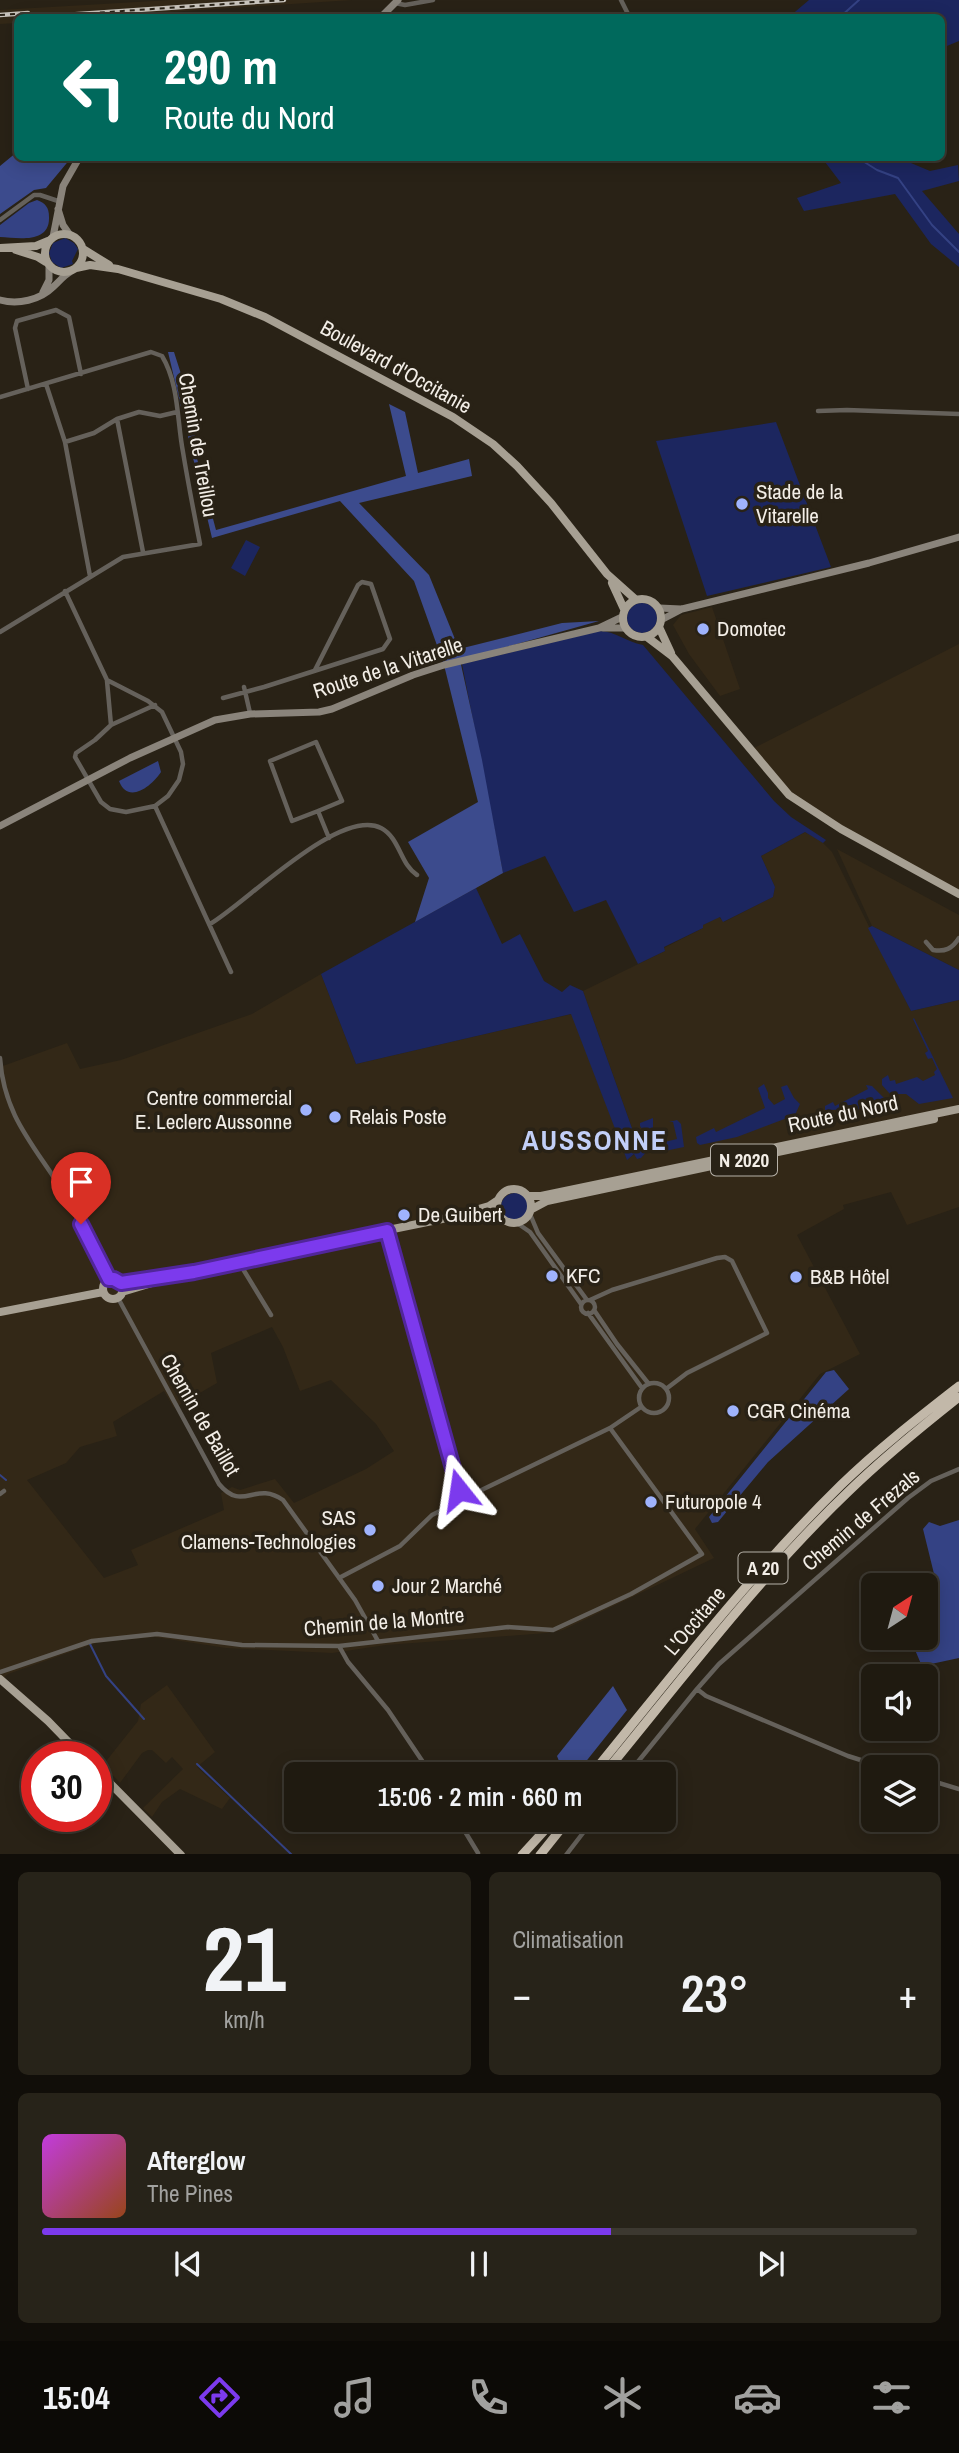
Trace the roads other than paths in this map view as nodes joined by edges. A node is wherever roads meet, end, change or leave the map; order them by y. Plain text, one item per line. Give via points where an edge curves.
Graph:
1 (433, 0) edge
2 (397, 2) edge
3 (384, 14) edge
4 (77, 161) edge
5 (58, 203) junction
6 (0, 220) edge
7 (70, 235) junction
8 (51, 239) junction
9 (0, 248) edge
10 (13, 249) junction
11 (83, 249) junction
12 (48, 264) junction
13 (118, 269) junction
14 (73, 270) junction
15 (43, 293) junction
16 (0, 300) edge
17 (81, 374) junction
18 (46, 384) junction
19 (28, 390) junction
20 (0, 397) edge
21 (818, 411) dead end
22 (177, 412) junction
23 (959, 414) edge
24 (117, 419) junction
25 (65, 442) junction
26 (959, 537) edge
27 (143, 552) junction
28 (607, 574) junction
29 (90, 576) junction
30 (65, 591) junction
31 (635, 599) junction
32 (659, 608) junction
33 (682, 609) junction
34 (623, 613) junction
35 (660, 624) junction
36 (599, 628) junction
37 (625, 628) junction
38 (0, 632) edge
39 (647, 637) junction
40 (672, 656) junction
41 (315, 670) junction
42 (107, 680) junction
43 (245, 690) junction
44 (223, 698) dead end
45 (155, 705) junction
46 (250, 714) junction
47 (111, 725) junction
48 (174, 737) junction
49 (88, 782) junction
50 (155, 806) junction
51 (318, 811) junction
52 (0, 826) edge
53 (329, 838) junction
54 (417, 875) dead end
55 (959, 894) edge
56 (210, 924) junction
57 (959, 938) edge
58 (926, 942) dead end
59 (231, 972) dead end
60 (0, 1058) edge
61 (959, 1111) edge
62 (528, 1196) junction
63 (498, 1200) junction
64 (531, 1211) junction
65 (500, 1216) junction
66 (447, 1219) junction
67 (517, 1223) junction
68 (387, 1231) junction
69 (241, 1260) junction
70 (109, 1279) junction
71 (120, 1291) junction
72 (103, 1292) junction
73 (606, 1293) junction
74 (589, 1300) junction
75 (581, 1304) junction
76 (592, 1310) junction
77 (0, 1312) edge
78 (271, 1315) dead end
79 (648, 1384) junction
80 (959, 1386) edge
81 (642, 1388) junction
82 (666, 1389) junction
83 (959, 1397) edge
84 (641, 1407) junction
85 (610, 1428) junction
86 (959, 1469) edge
87 (460, 1494) junction
88 (467, 1497) junction
89 (456, 1503) junction
90 (340, 1578) junction
91 (378, 1641) junction
92 (339, 1646) junction
93 (14, 1668) junction
94 (0, 1672) edge
95 (2, 1682) edge
96 (696, 1689) junction
97 (67, 1741) edge
98 (861, 1760) edge
99 (423, 1762) edge
100 (602, 1762) edge
101 (614, 1762) edge
102 (638, 1762) edge
103 (938, 1783) edge
104 (112, 1785) edge
105 (959, 1789) edge
106 (465, 1832) edge
107 (543, 1832) edge
108 (545, 1832) edge
109 (558, 1832) edge
110 (583, 1832) edge
111 (478, 1853) dead end
112 (181, 1854) edge
113 (522, 1854) edge
114 (528, 1854) edge
115 (540, 1854) edge
116 (566, 1854) edge

1 - 2 street
2 - 3 street
4 - 5 street
5 - 6 street via 34,195
5 - 7 street
5 - 8 street
7 - 8 main road
7 - 11 main road
8 - 10 main road via 39,246
8 - 12 main road via 44,254
9 - 10 main road
10 - 12 main road
11 - 13 main road, Boulevard d'Occitanie
11 - 14 main road via 81,262
12 - 14 main road via 58,272
12 - 15 street via 49,280
13 - 14 main road, Boulevard d'Occitanie via 90,265
13 - 28 main road, Boulevard d'Occitanie via 265,317 453,416 517,466
14 - 15 street
15 - 16 street via 24,302
17 - 18 street, Chemin de Treillou
17 - 19 street via 69,317 56,310 24,318 15,328
17 - 22 street, Chemin de Treillou via 157,353 167,365
18 - 19 street, Chemin de Treillou
18 - 25 street
19 - 20 street, Chemin de Treillou
21 - 23 street
22 - 24 street via 139,412
22 - 27 street, Chemin de Treillou via 200,544
24 - 25 street
24 - 27 street
25 - 29 street
26 - 33 street
27 - 29 street via 123,557
28 - 31 main road, Boulevard d'Occitanie
28 - 34 main road, Boulevard d'Occitanie
29 - 30 street
30 - 38 street
30 - 42 street
31 - 32 main road via 651,601
31 - 34 main road
32 - 33 street
32 - 35 main road
33 - 35 street
34 - 36 street, Route de la Vitarelle
34 - 37 main road
35 - 39 main road
35 - 40 main road
36 - 37 street, Route de la Vitarelle
36 - 46 street, Route de la Vitarelle via 444,665 332,709
37 - 39 main road via 635,636
39 - 40 main road
40 - 55 main road via 789,795
41 - 41 street via 358,585 371,584 390,643
41 - 43 street
42 - 45 street
42 - 47 street
43 - 44 street
43 - 46 street
45 - 47 street
45 - 48 street
46 - 48 street, Route de la Vitarelle via 215,720
47 - 49 street via 76,752
48 - 49 street, Route de la Vitarelle
48 - 50 street via 182,772 168,796
49 - 50 street via 96,798 110,808 126,812
49 - 52 street, Route de la Vitarelle
50 - 56 street
51 - 51 street via 292,821 270,761 316,742 342,802
51 - 53 street
53 - 54 street via 361,826 378,827 391,835
53 - 56 street
56 - 59 street
57 - 58 street via 941,952
60 - 70 street via 12,1114 64,1192
61 - 62 main road, Route du Nord / N 2020
61 - 64 main road, Route du Nord / N 2020 via 547,1201
62 - 63 main road via 514,1189
62 - 64 main road
63 - 65 main road
63 - 66 main road
64 - 67 main road
64 - 74 street via 538,1233
65 - 66 main road via 488,1213
65 - 67 main road
66 - 68 main road
67 - 75 street via 530,1232
68 - 69 main road
68 - 87 street
69 - 71 main road
69 - 78 street
70 - 71 main road via 114,1279
70 - 72 main road
71 - 72 main road via 111,1298
71 - 90 street, Chemin de Baillot via 219,1484 241,1498 274,1493
72 - 77 main road
73 - 74 street
73 - 76 street
73 - 82 street via 721,1257 732,1261 767,1333 687,1373
74 - 75 street
74 - 76 street
75 - 76 street via 582,1310
76 - 79 street
76 - 81 street
79 - 81 street
79 - 82 street via 658,1383
80 - 100 highway, L'Occitane / A 20 via 870,1458 806,1521 712,1626
81 - 84 street
82 - 84 street via 669,1399 664,1410 652,1414
83 - 101 highway, L'Occitane / A 20 via 875,1467 787,1555
84 - 85 street
85 - 88 street
85 - 91 street, Chemin de la Montre via 702,1554 553,1630 508,1627
86 - 96 street, Chemin de Frezals via 908,1497
87 - 88 street
87 - 89 street
88 - 89 street via 464,1506
89 - 90 street via 432,1514 400,1546
90 - 91 street, Chemin de Baillot
91 - 92 street, Chemin de la Montre
92 - 93 street, Chemin de la Montre via 243,1645 157,1634 92,1640
92 - 99 street
93 - 94 street, Chemin de la Montre
93 - 95 street
95 - 97 main road
96 - 98 street
96 - 102 street, Chemin de Frezals
103 - 105 street
104 - 112 main road
106 - 111 street
107 - 113 highway
108 - 114 highway
109 - 115 highway
110 - 116 street

